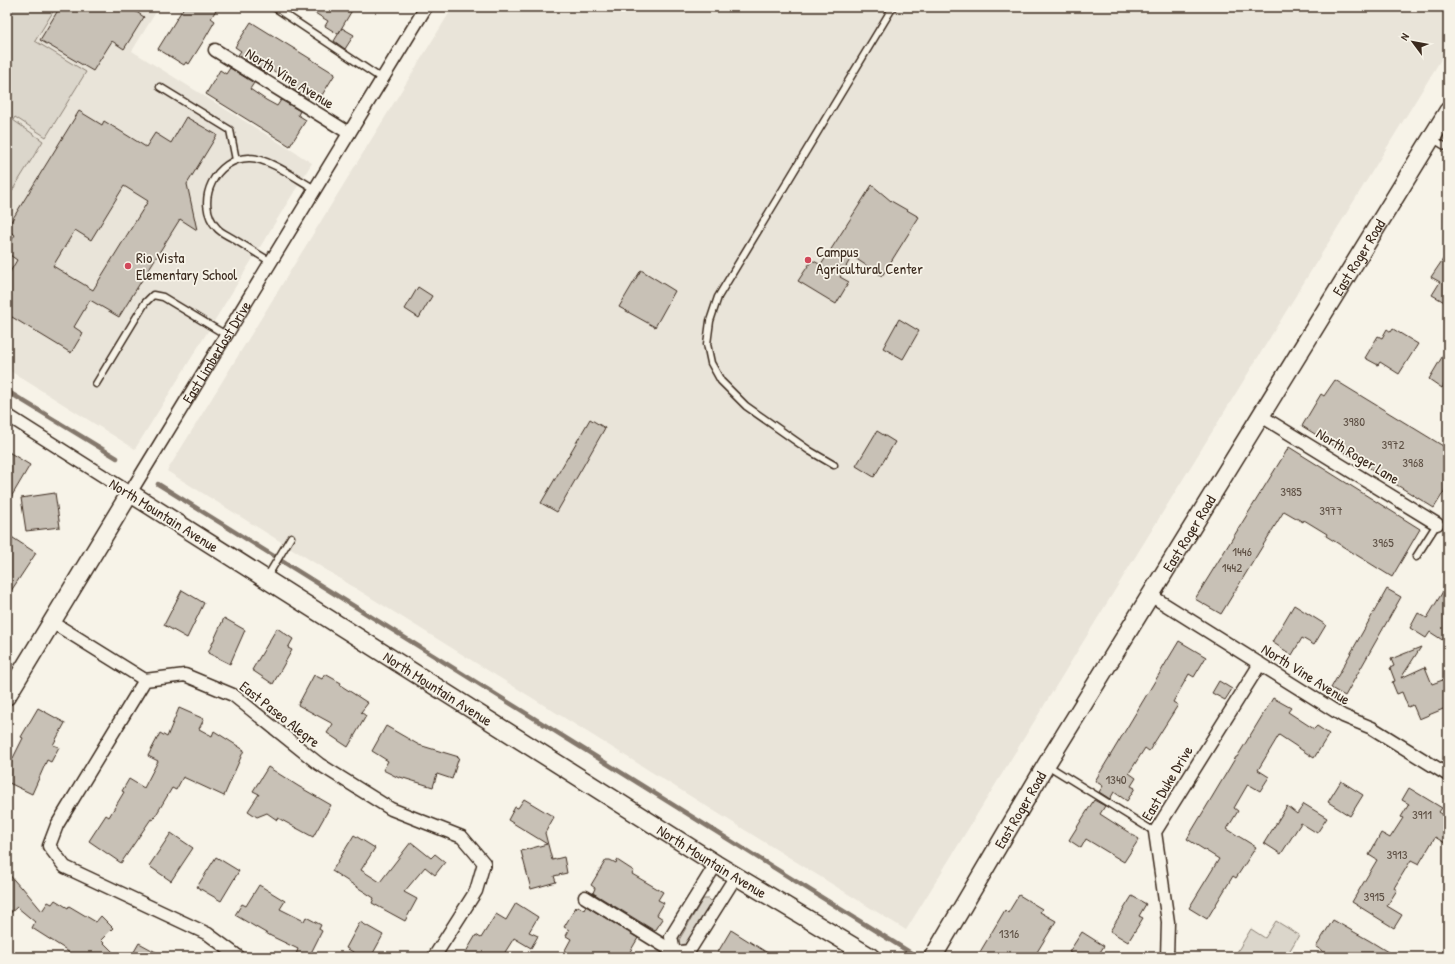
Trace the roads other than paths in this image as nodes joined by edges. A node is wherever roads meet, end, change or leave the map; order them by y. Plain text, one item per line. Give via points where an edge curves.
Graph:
1 (274, 7) edge
2 (426, 7) edge
3 (892, 7) edge
4 (215, 50) dead end
5 (382, 78) junction
6 (160, 87) dead end
7 (1448, 111) edge
8 (349, 133) junction
9 (1432, 138) junction
10 (1448, 148) edge
11 (236, 160) junction
12 (315, 189) junction
13 (271, 262) junction
14 (226, 335) junction
15 (96, 384) dead end
16 (7, 415) edge
17 (1261, 416) junction
18 (834, 465) dead end
19 (130, 493) junction
20 (1437, 524) joint
21 (291, 537) dead end
22 (1416, 557) dead end
23 (270, 572) junction
24 (1150, 595) junction
25 (52, 622) junction
26 (1260, 664) junction
27 (145, 680) junction
28 (7, 696) edge
29 (1046, 765) junction
30 (1448, 776) edge
31 (1155, 832) junction
32 (716, 864) junction
33 (736, 876) junction
34 (585, 897) dead end
35 (674, 955) edge
36 (239, 957) edge
37 (434, 957) edge
38 (871, 957) edge
39 (933, 957) edge
40 (1167, 957) edge

1 - 5 lane
2 - 5 street, East Limberlost Drive
3 - 18 lane via 718,297 710,321 707,344 711,363 721,381 746,406
4 - 8 street, North Vine Avenue
5 - 8 street, East Limberlost Drive
6 - 11 lane via 230,130
7 - 9 street, East Roger Road
8 - 12 street, East Limberlost Drive
9 - 10 lane
9 - 17 street, East Roger Road
11 - 12 lane via 263,160
11 - 13 lane via 224,166 208,189 210,217 217,229
12 - 13 street, East Limberlost Drive
13 - 14 street, East Limberlost Drive
14 - 15 lane via 162,297 152,295
14 - 19 street, East Limberlost Drive
16 - 19 street, North Mountain Avenue
17 - 20 street, North Roger Lane
17 - 24 street, East Roger Road
19 - 23 street, North Mountain Avenue
19 - 25 street, East Limberlost Drive
20 - 22 lane
21 - 23 lane
23 - 32 street, North Mountain Avenue
24 - 26 street, North Vine Avenue
24 - 29 street, East Roger Road
25 - 27 street
25 - 28 street, East Limberlost Drive
26 - 30 street, North Vine Avenue via 1343,716 1372,728
26 - 31 street, East Duke Drive
27 - 36 street via 57,825 49,846 66,867 208,934
27 - 37 street, East Paseo Alegre via 185,675 233,694 319,764 384,805 462,837 484,863 476,891
29 - 31 lane
29 - 39 street, East Roger Road
31 - 40 street, East Duke Drive via 1168,922
32 - 33 street, North Mountain Avenue
32 - 35 street via 671,937
33 - 35 street via 689,951
33 - 38 street, North Mountain Avenue
34 - 35 street

